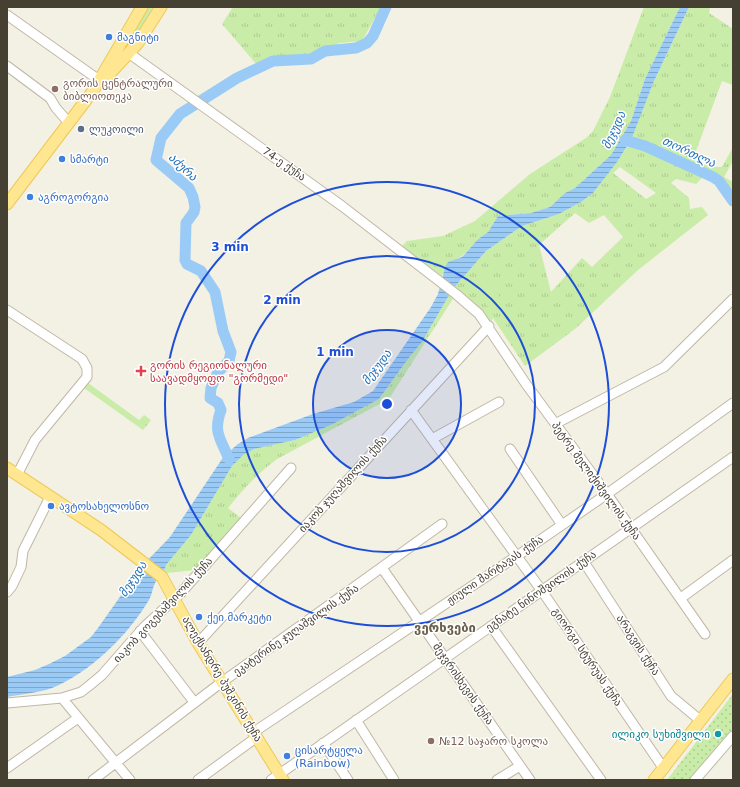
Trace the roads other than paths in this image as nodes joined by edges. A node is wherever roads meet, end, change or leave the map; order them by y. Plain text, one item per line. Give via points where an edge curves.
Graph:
1 (142, 7) edge
2 (161, 7) edge
3 (7, 15) edge
4 (121, 44) junction
5 (130, 54) junction
6 (7, 66) edge
7 (99, 80) junction
8 (93, 91) junction
9 (69, 122) junction
10 (7, 204) edge
11 (733, 299) edge
12 (7, 310) edge
13 (489, 326) junction
14 (498, 402) dead end
15 (731, 407) edge
16 (411, 410) junction
17 (555, 424) junction
18 (432, 439) junction
19 (510, 449) dead end
20 (733, 457) edge
21 (7, 468) edge
22 (291, 468) dead end
23 (17, 475) junction
24 (607, 494) junction
25 (50, 497) junction
26 (442, 524) dead end
27 (562, 525) junction
28 (632, 528) junction
29 (517, 556) junction
30 (733, 560) edge
31 (584, 562) junction
32 (382, 568) junction
33 (542, 591) junction
34 (7, 592) edge
35 (681, 598) junction
36 (175, 599) junction
37 (419, 621) junction
38 (491, 626) junction
39 (140, 631) junction
40 (705, 634) dead end
41 (198, 643) junction
42 (445, 658) junction
43 (733, 679) edge
44 (223, 682) junction
45 (62, 698) junction
46 (194, 702) junction
47 (7, 703) edge
48 (78, 718) junction
49 (356, 720) junction
50 (701, 721) junction
51 (255, 734) junction
52 (733, 736) edge
53 (323, 743) junction
54 (115, 763) junction
55 (520, 766) junction
56 (7, 768) edge
57 (664, 769) junction
58 (278, 778) edge
59 (93, 780) edge
60 (130, 780) edge
61 (198, 780) edge
62 (348, 780) edge
63 (394, 780) edge
64 (498, 780) edge
65 (530, 780) edge
66 (601, 780) edge
67 (654, 780) edge
68 (695, 780) edge

1 - 4 main road
2 - 5 main road
3 - 7 street
4 - 5 main road
4 - 7 main road
5 - 8 main road
5 - 13 street, 74-ე ქუჩა via 342,206 456,294
6 - 9 street via 50,98
7 - 8 main road
8 - 9 main road
9 - 10 main road
11 - 17 street via 664,367
12 - 23 street via 82,359 87,368 86,376 35,440
13 - 16 street, იაკობ ჯუღაშვილის ქუჩა
13 - 17 street, პეტრე მელიქიშვილის ქუჩა
14 - 18 street
15 - 24 street, ჟიული შარტავას ქუჩა
16 - 18 street, გიორგი სტურუას ქუჩა
16 - 41 street, იაკობ ჯუღაშვილის ქუჩა
17 - 24 street, პეტრე მელიქიშვილის ქუჩა
18 - 29 street, გიორგი სტურუას ქუჩა
19 - 27 street
20 - 28 street, ეგნატე ნინოშვილის ქუჩა
21 - 23 main road
22 - 36 street, იაკობ გოგებაშვილის ქუჩა
23 - 25 main road
24 - 27 street, ჟიული შარტავას ქუჩა
24 - 28 street, პეტრე მელიქიშვილის ქუჩა
25 - 34 street via 23,551 21,567
25 - 36 main road, ალექსანდრე პუშკინის ქუჩა via 141,559 162,577
26 - 32 street, ეკატერინე ჯუღაშვილის ქუჩა
27 - 29 street, ჟიული შარტავას ქუჩა
28 - 31 street, ეგნატე ნინოშვილის ქუჩა
28 - 35 street, პეტრე მელიქიშვილის ქუჩა
29 - 33 street, გიორგი სტურუას ქუჩა
29 - 37 street, ჟიული შარტავას ქუჩა
30 - 35 street
31 - 33 street, ეგნატე ნინოშვილის ქუჩა
31 - 50 street, არაგვის ქუჩა via 671,696
32 - 37 street, მეჯვრისხევის ქუჩა
32 - 44 street, ეკატერინე ჯუღაშვილის ქუჩა
33 - 38 street, ეგნატე ნინოშვილის ქუჩა
33 - 57 street, გიორგი სტურუას ქუჩა
35 - 40 street, პეტრე მელიქიშვილის ქუჩა
36 - 39 street, იაკობ გოგებაშვილის ქუჩა
36 - 41 main road, ალექსანდრე პუშკინის ქუჩა
37 - 42 street, მეჯვრისხევის ქუჩა
37 - 51 street, ჟიული შარტავას ქუჩა
38 - 42 street, ეგნატე ნინოშვილის ქუჩა
38 - 66 street
39 - 45 street, იაკობ გოგებაშვილის ქუჩა via 102,675 81,692
39 - 46 street
41 - 44 main road, ალექსანდრე პუშკინის ქუჩა
42 - 49 street, ეგნატე ნინოშვილის ქუჩა
42 - 55 street, მეჯვრისხევის ქუჩა
43 - 50 main road
44 - 46 street, ეკატერინე ჯუღაშვილის ქუჩა
44 - 51 main road, ალექსანდრე პუშკინის ქუჩა
45 - 47 street, იაკობ გოგებაშვილის ქუჩა
45 - 48 street
46 - 54 street, ეკატერინე ჯუღაშვილის ქუჩა
48 - 54 street
48 - 56 street
49 - 53 street, ეგნატე ნინოშვილის ქუჩა
49 - 63 street
50 - 57 main road
51 - 58 main road, ალექსანდრე პუშკინის ქუჩა
51 - 61 street, ჟიული შარტავას ქუჩა
52 - 68 street
53 - 58 street, ეგნატე ნინოშვილის ქუჩა
53 - 62 street
54 - 59 street, ეკატერინე ჯუღაშვილის ქუჩა
54 - 60 street
55 - 64 street
55 - 65 street, მეჯვრისხევის ქუჩა
57 - 67 main road

